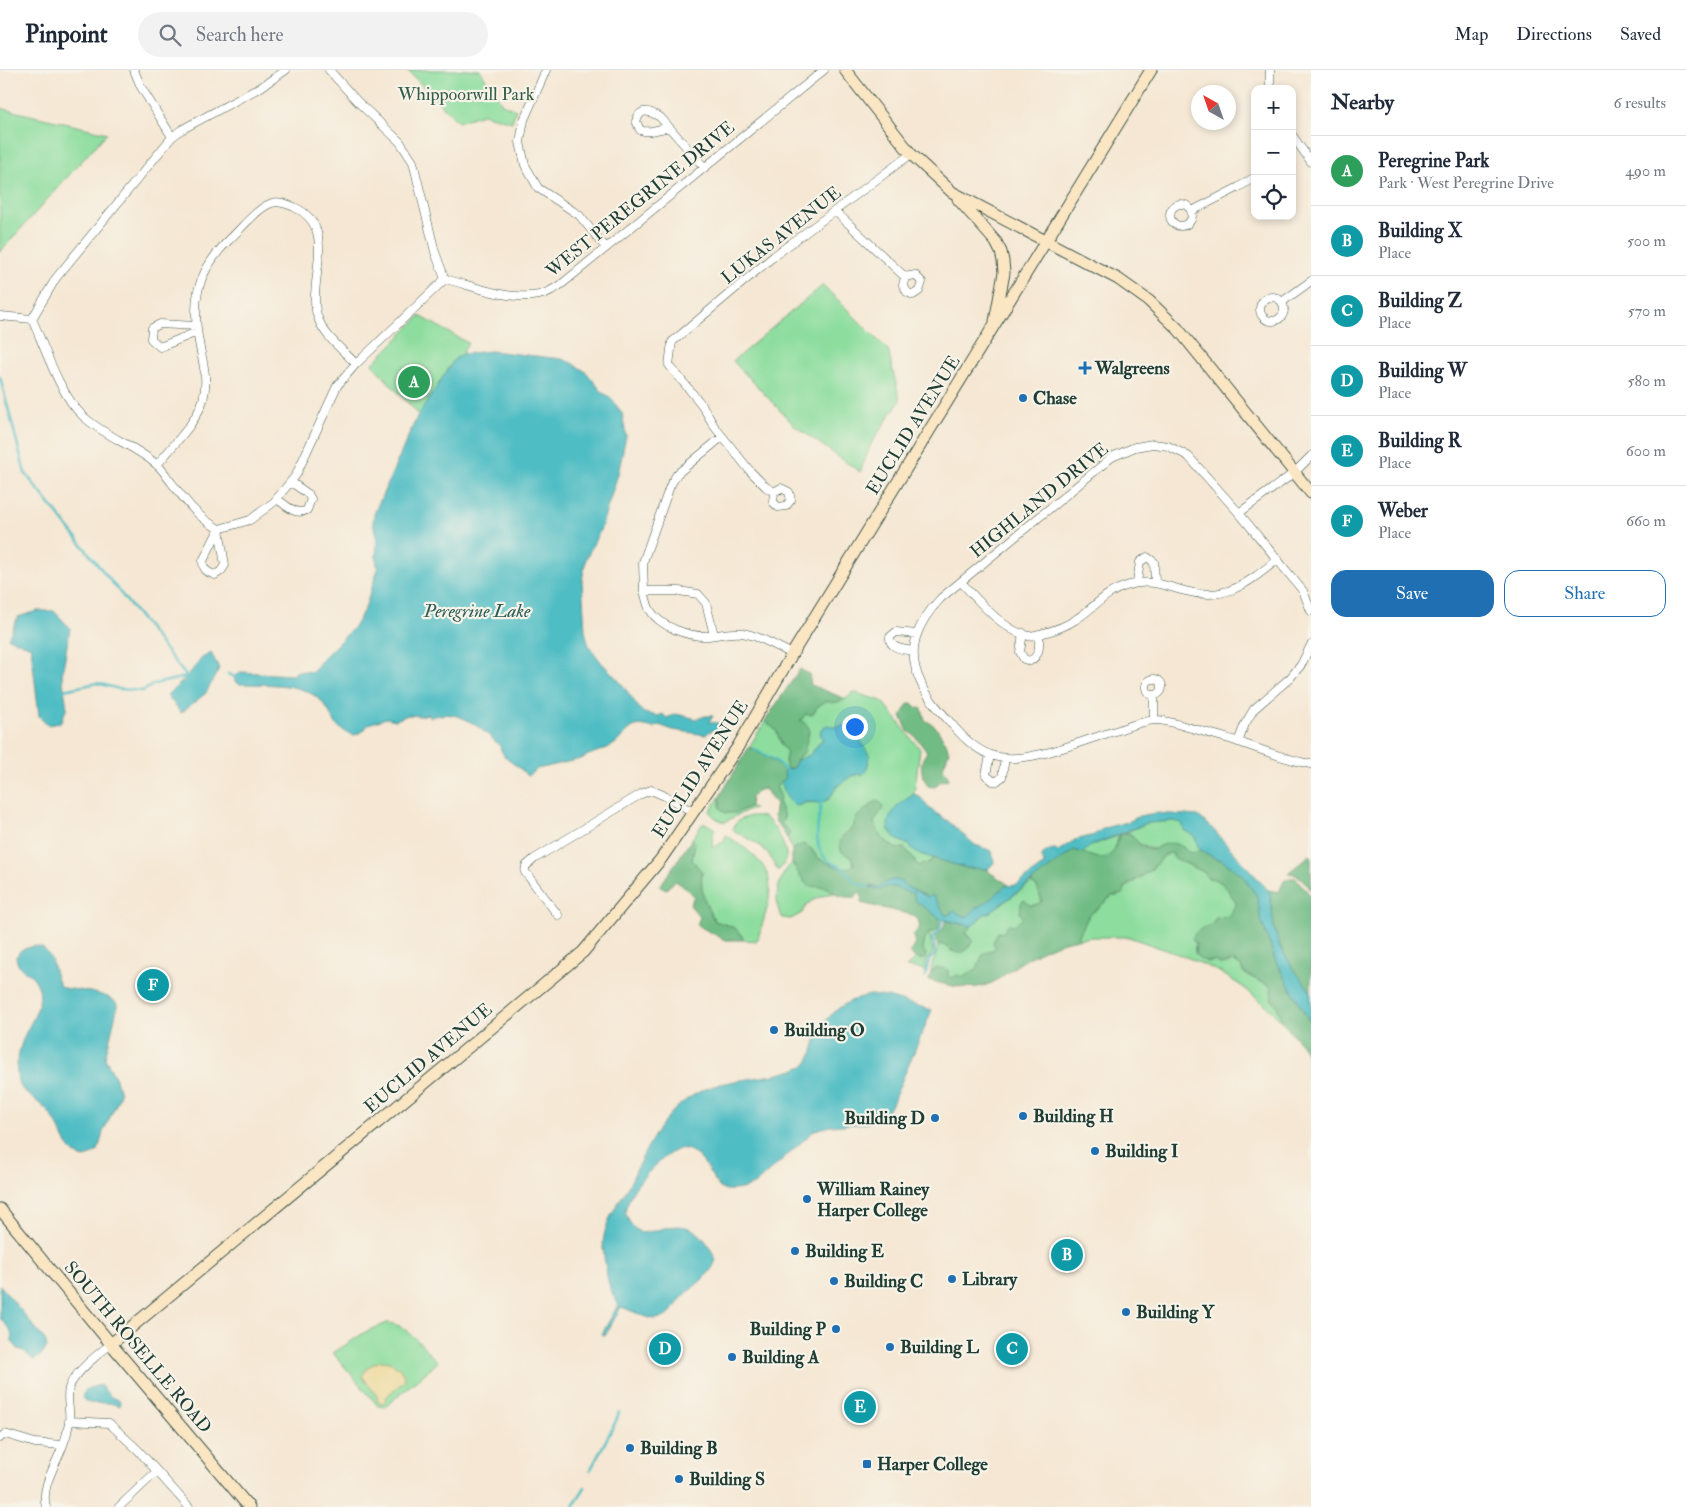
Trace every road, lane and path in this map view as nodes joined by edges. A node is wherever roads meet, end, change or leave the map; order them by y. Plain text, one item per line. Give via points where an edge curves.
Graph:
1 (134, 70) edge
2 (286, 70) edge
3 (329, 70) edge
4 (546, 70) edge
5 (824, 70) edge
6 (845, 70) edge
7 (1151, 70) edge
8 (1270, 70) edge
9 (1270, 85) edge
10 (669, 128) dead end
11 (172, 137) junction
12 (1296, 141) edge
13 (1301, 148) junction
14 (1296, 150) edge
15 (912, 154) junction
16 (1311, 162) edge
17 (704, 167) junction
18 (1251, 179) edge
19 (952, 192) junction
20 (835, 211) junction
21 (1192, 211) dead end
22 (1045, 243) junction
23 (606, 248) junction
24 (906, 277) dead end
25 (445, 279) junction
26 (1311, 281) edge
27 (1282, 302) dead end
28 (0, 316) edge
29 (32, 319) junction
30 (994, 327) junction
31 (197, 329) junction
32 (356, 364) junction
33 (722, 437) junction
34 (1311, 456) edge
35 (157, 464) junction
36 (1294, 473) junction
37 (291, 482) junction
38 (774, 492) dead end
39 (1311, 493) edge
40 (277, 498) junction
41 (1239, 513) junction
42 (219, 529) junction
43 (1278, 559) junction
44 (961, 582) junction
45 (1137, 582) junction
46 (1155, 582) junction
47 (644, 591) junction
48 (1311, 611) edge
49 (1023, 633) junction
50 (916, 634) junction
51 (1039, 634) junction
52 (714, 635) junction
53 (1311, 645) edge
54 (913, 651) junction
55 (792, 654) junction
56 (1154, 696) dead end
57 (1154, 720) junction
58 (1238, 742) junction
59 (990, 754) junction
60 (1005, 758) junction
61 (1311, 764) edge
62 (693, 812) junction
63 (558, 915) dead end
64 (0, 1209) edge
65 (111, 1344) junction
66 (69, 1421) junction
67 (0, 1438) edge
68 (63, 1445) junction
69 (158, 1471) junction
70 (46, 1507) edge
71 (119, 1507) edge
72 (189, 1507) edge
73 (249, 1507) edge

1 - 11 street
2 - 11 street
3 - 25 street via 400,142 412,162
4 - 23 street via 524,120 520,142 525,165 538,188 578,215
5 - 17 street, WEST PEREGRINE DRIVE
6 - 15 main road
7 - 22 main road, EUCLID AVENUE
8 - 9 street
10 - 17 street
11 - 29 street via 61,272
12 - 13 street
13 - 14 street
13 - 16 street
15 - 19 main road
15 - 20 street, LUKAS AVENUE
17 - 23 street, WEST PEREGRINE DRIVE
18 - 21 street
19 - 22 main road
19 - 30 main road via 996,242 1003,261 1004,274
20 - 24 street
20 - 33 street, LUKAS AVENUE via 774,256 672,342 669,365 702,405
22 - 30 main road, EUCLID AVENUE
22 - 36 main road via 1118,280 1149,301 1178,329
23 - 25 street, WEST PEREGRINE DRIVE via 563,283 539,295 507,295
25 - 32 street
26 - 27 street
28 - 29 street
29 - 35 street via 74,407 95,425
30 - 55 main road, EUCLID AVENUE
31 - 31 street via 160,324 152,328 151,339 160,346
31 - 32 street via 199,287 203,273 219,250 262,209 272,203 284,204 296,208 313,224 320,257 315,297 318,318 325,331
31 - 35 street via 206,375 203,402 195,417
32 - 37 street via 337,386
33 - 38 street via 755,476
33 - 47 street via 677,474 670,486 643,562
34 - 36 street
35 - 42 street via 193,510
36 - 39 main road
36 - 41 street
37 - 40 street
37 - 40 street via 311,499 307,510 294,511
40 - 42 street via 250,520
41 - 43 street, HIGHLAND DRIVE
41 - 44 street, HIGHLAND DRIVE via 1188,456 1168,446 1135,447 1112,457
42 - 42 street via 203,561 205,570 215,575 225,565
43 - 46 street via 1236,589 1220,593 1187,592
43 - 48 street, HIGHLAND DRIVE via 1303,591
44 - 49 street via 993,617
44 - 50 street, HIGHLAND DRIVE via 928,613
45 - 46 street
45 - 46 street via 1140,562 1147,558 1154,562
45 - 51 street via 1103,597 1076,619
47 - 52 street via 650,610 666,625 685,634
47 - 52 street via 698,594 706,603
49 - 51 street via 1030,636
49 - 51 street via 1020,652 1024,659 1030,661 1039,651
50 - 54 street, HIGHLAND DRIVE
50 - 54 street via 896,632 890,637 893,646
52 - 55 street via 741,633 758,637
53 - 58 street via 1290,678 1254,709
54 - 59 street via 918,677 929,698 960,734
55 - 62 main road, EUCLID AVENUE via 737,748
56 - 57 street
57 - 58 street
57 - 60 street via 1042,754
58 - 61 street via 1294,762
59 - 60 street
59 - 60 street via 986,775 993,781 1002,777
62 - 63 street via 651,790 534,859 526,866 525,872
62 - 65 main road, EUCLID AVENUE via 661,859 583,952
64 - 65 main road, SOUTH ROSELLE ROAD
65 - 66 street via 85,1365 69,1388
65 - 73 main road, SOUTH ROSELLE ROAD
66 - 68 street
66 - 69 street via 109,1423
67 - 68 street via 5,1434 35,1443
68 - 70 street via 46,1490
69 - 71 street
69 - 72 street

